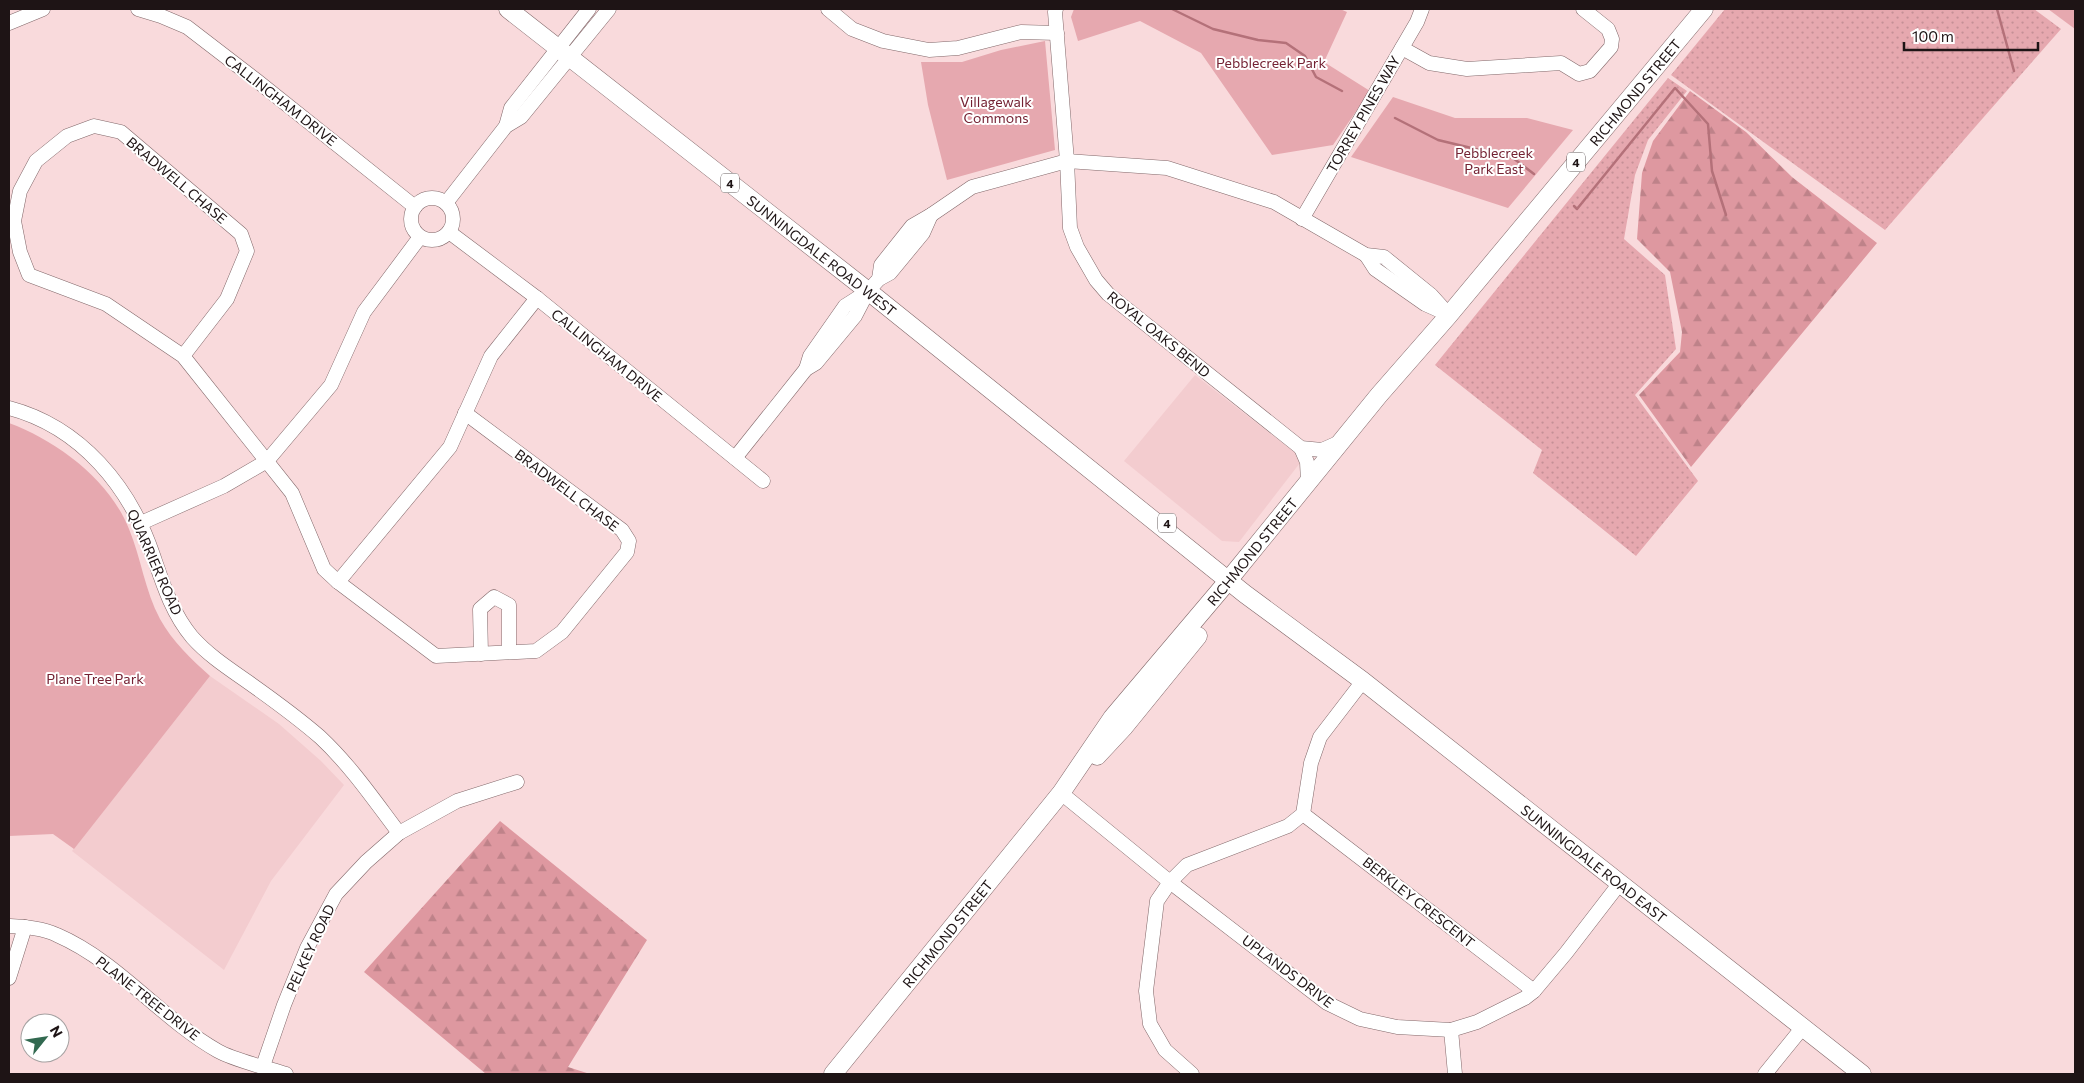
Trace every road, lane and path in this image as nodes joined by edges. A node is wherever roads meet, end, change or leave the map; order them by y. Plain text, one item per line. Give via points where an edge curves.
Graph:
1 (40, 9) edge
2 (138, 9) edge
3 (508, 9) edge
4 (589, 9) edge
5 (609, 9) edge
6 (828, 9) edge
7 (1056, 9) edge
8 (1422, 9) edge
9 (1583, 9) edge
10 (1704, 9) edge
11 (9, 23) edge
12 (1057, 33) junction
13 (1402, 48) junction
14 (563, 52) junction
15 (1067, 161) junction
16 (446, 203) junction
17 (414, 207) junction
18 (1302, 219) junction
19 (449, 232) junction
20 (420, 237) junction
21 (874, 285) junction
22 (537, 298) junction
23 (1449, 315) junction
24 (183, 356) junction
25 (9, 408) edge
26 (464, 413) junction
27 (1341, 441) junction
28 (1301, 448) junction
29 (735, 458) junction
30 (266, 461) junction
31 (763, 481) dead end
32 (1308, 482) junction
33 (141, 523) junction
34 (1235, 580) junction
35 (338, 582) junction
36 (509, 651) junction
37 (481, 654) junction
38 (1363, 681) junction
39 (517, 782) dead end
40 (1061, 793) junction
41 (1303, 814) junction
42 (399, 833) junction
43 (1170, 882) junction
44 (1620, 884) junction
45 (9, 926) edge
46 (25, 927) junction
47 (9, 978) edge
48 (1534, 992) junction
49 (1803, 1027) junction
50 (1451, 1030) junction
51 (263, 1066) junction
52 (286, 1074) edge
53 (833, 1074) edge
54 (1192, 1074) edge
55 (1455, 1074) edge
56 (1765, 1074) edge
57 (1862, 1074) edge

1 - 11 street
2 - 17 street, CALLINGHAM DRIVE via 187,27
3 - 14 main road, SUNNINGDALE ROAD WEST / 4
4 - 14 street
5 - 14 street
6 - 12 street via 852,29 883,41 929,50 958,48 1021,32
7 - 12 street, ROYAL OAKS BEND
8 - 13 street, TORREY PINES WAY
9 - 13 street via 1608,29 1612,39 1611,47 1590,71 1579,74 1561,63 1467,69 1429,63
10 - 23 main road, RICHMOND STREET / 4
12 - 15 street, ROYAL OAKS BEND
13 - 18 street, TORREY PINES WAY
14 - 16 street via 521,117 506,126
14 - 21 main road, SUNNINGDALE ROAD WEST / 4
15 - 18 street via 1167,168 1274,202
15 - 21 street via 972,187 931,216 923,233 890,272
15 - 28 street, ROYAL OAKS BEND via 1070,228 1096,280 1108,294
16 - 17 street via 426,199
16 - 19 street via 453,217
17 - 20 street via 411,223
18 - 23 street via 1366,255 1375,269 1424,304
19 - 20 street via 435,240
19 - 22 street, CALLINGHAM DRIVE
20 - 30 street via 364,312 331,385
21 - 29 street via 845,306 810,356 806,369
21 - 34 main road, SUNNINGDALE ROAD WEST / 4 via 1016,410
22 - 26 street via 491,356
22 - 29 street, CALLINGHAM DRIVE
23 - 27 main road, RICHMOND STREET / 4
23 - 34 main road, RICHMOND STREET via 1386,404
24 - 24 street, BRADWELL CHASE via 106,304 29,275 20,252 14,221 20,191 36,161 67,136 94,126 121,132 241,234 247,251 227,299
24 - 30 street, BRADWELL CHASE
25 - 33 street, QUARRIER ROAD via 41,420 78,442 112,477
26 - 35 street via 450,447
26 - 36 street, BRADWELL CHASE via 622,530 628,542 627,552 562,632 536,651
27 - 28 street via 1322,450
27 - 32 main road, RICHMOND STREET / 4
28 - 32 street
29 - 31 street, CALLINGHAM DRIVE
30 - 33 street via 224,486
30 - 35 street, BRADWELL CHASE via 292,493 324,569
32 - 34 main road, RICHMOND STREET / 4
33 - 42 street, QUARRIER ROAD via 160,578 176,613 191,635 208,653 320,738 359,778
34 - 38 main road, SUNNINGDALE ROAD EAST
34 - 40 main road, RICHMOND STREET via 1112,718
35 - 37 street, BRADWELL CHASE via 436,656
36 - 37 street, BRADWELL CHASE
36 - 37 street via 509,605 494,597 480,609
38 - 41 street via 1320,737 1311,762
38 - 44 main road, SUNNINGDALE ROAD EAST
39 - 42 street, PELKEY ROAD via 457,801
40 - 43 street, UPLANDS DRIVE
40 - 53 main road, RICHMOND STREET
41 - 43 street via 1288,826 1187,865
41 - 48 street, BERKLEY CRESCENT
42 - 51 street, PELKEY ROAD via 336,894 307,948
43 - 50 street, UPLANDS DRIVE via 1327,1003 1360,1019 1397,1028
43 - 54 street via 1157,901 1146,991 1150,1024 1165,1050
44 - 48 street, UPLANDS DRIVE
44 - 49 main road, SUNNINGDALE ROAD EAST
45 - 46 street, PLANE TREE DRIVE
46 - 47 street
46 - 51 street, PLANE TREE DRIVE via 56,934 85,949 172,1020 219,1052
48 - 50 street, UPLANDS DRIVE via 1477,1022
49 - 56 street
49 - 57 main road, SUNNINGDALE ROAD EAST
50 - 55 street
51 - 52 street, PLANE TREE DRIVE

